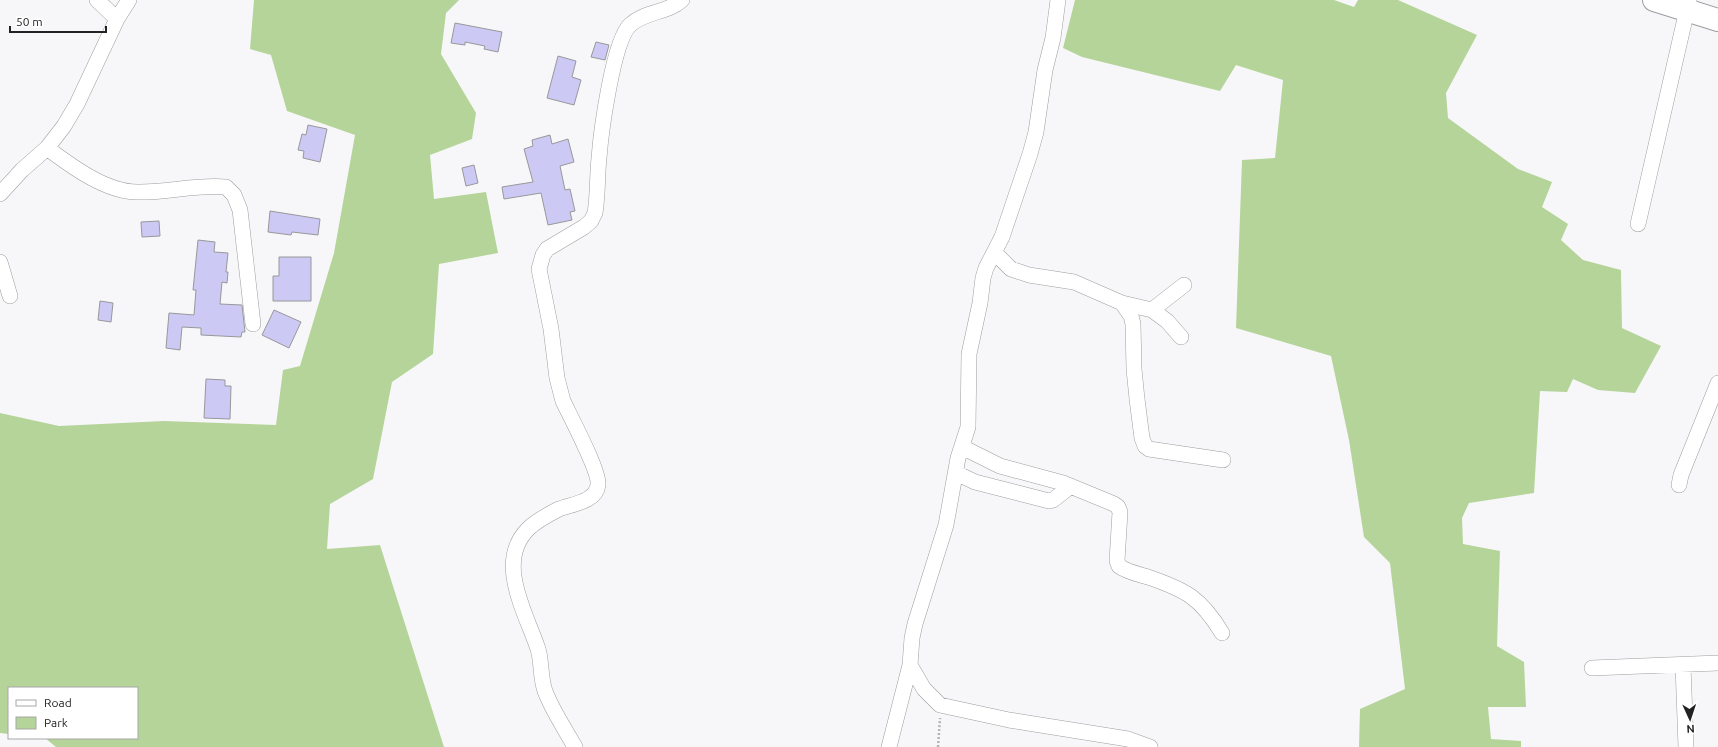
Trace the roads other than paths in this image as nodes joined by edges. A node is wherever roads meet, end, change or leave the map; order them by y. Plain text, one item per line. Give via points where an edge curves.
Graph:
1 (97, 0) edge
2 (129, 0) edge
3 (682, 0) edge
4 (1058, 0) edge
5 (1654, 0) edge
6 (1688, 5) edge
7 (117, 19) junction
8 (1718, 20) edge
9 (47, 148) junction
10 (0, 194) edge
11 (1638, 224) dead end
12 (995, 254) junction
13 (0, 262) edge
14 (1184, 286) dead end
15 (10, 296) dead end
16 (1122, 303) junction
17 (1152, 310) junction
18 (253, 324) dead end
19 (1181, 337) dead end
20 (1718, 383) edge
21 (962, 447) junction
22 (1222, 460) dead end
23 (956, 473) junction
24 (1679, 485) dead end
25 (1071, 486) junction
26 (1222, 633) dead end
27 (1718, 663) edge
28 (910, 665) junction
29 (1683, 665) junction
30 (1592, 668) dead end
31 (575, 747) edge
32 (889, 747) edge
33 (1150, 747) edge
34 (1686, 747) edge

1 - 7 street
2 - 7 street
3 - 31 street via 677,5 637,20 626,30 614,66 600,149 595,213 584,227 547,249 539,269 560,390 594,468 598,484 590,497 559,510 527,530 516,553 514,569 517,594 540,657 545,692
4 - 12 street via 1036,132 1005,231
5 - 6 street
6 - 8 street
6 - 11 street
7 - 9 street via 76,104 64,126
9 - 10 street
9 - 18 street via 85,174 123,190 136,192 226,187 234,195 240,210
12 - 16 street via 1011,269 1029,275 1074,282
12 - 21 street via 983,278 970,344 968,427
13 - 15 street
14 - 17 street
16 - 17 street
16 - 22 street via 1133,324 1134,369 1145,446 1149,449
17 - 19 street
20 - 24 street
21 - 23 street
21 - 25 street via 1000,466
23 - 25 street via 975,482 1049,501
23 - 28 street via 946,525 915,624
25 - 26 street via 1118,507 1119,566 1173,586 1194,597
27 - 29 street
28 - 32 street
28 - 33 street via 924,689 940,705 1021,722 1128,739
29 - 30 street
29 - 34 street

